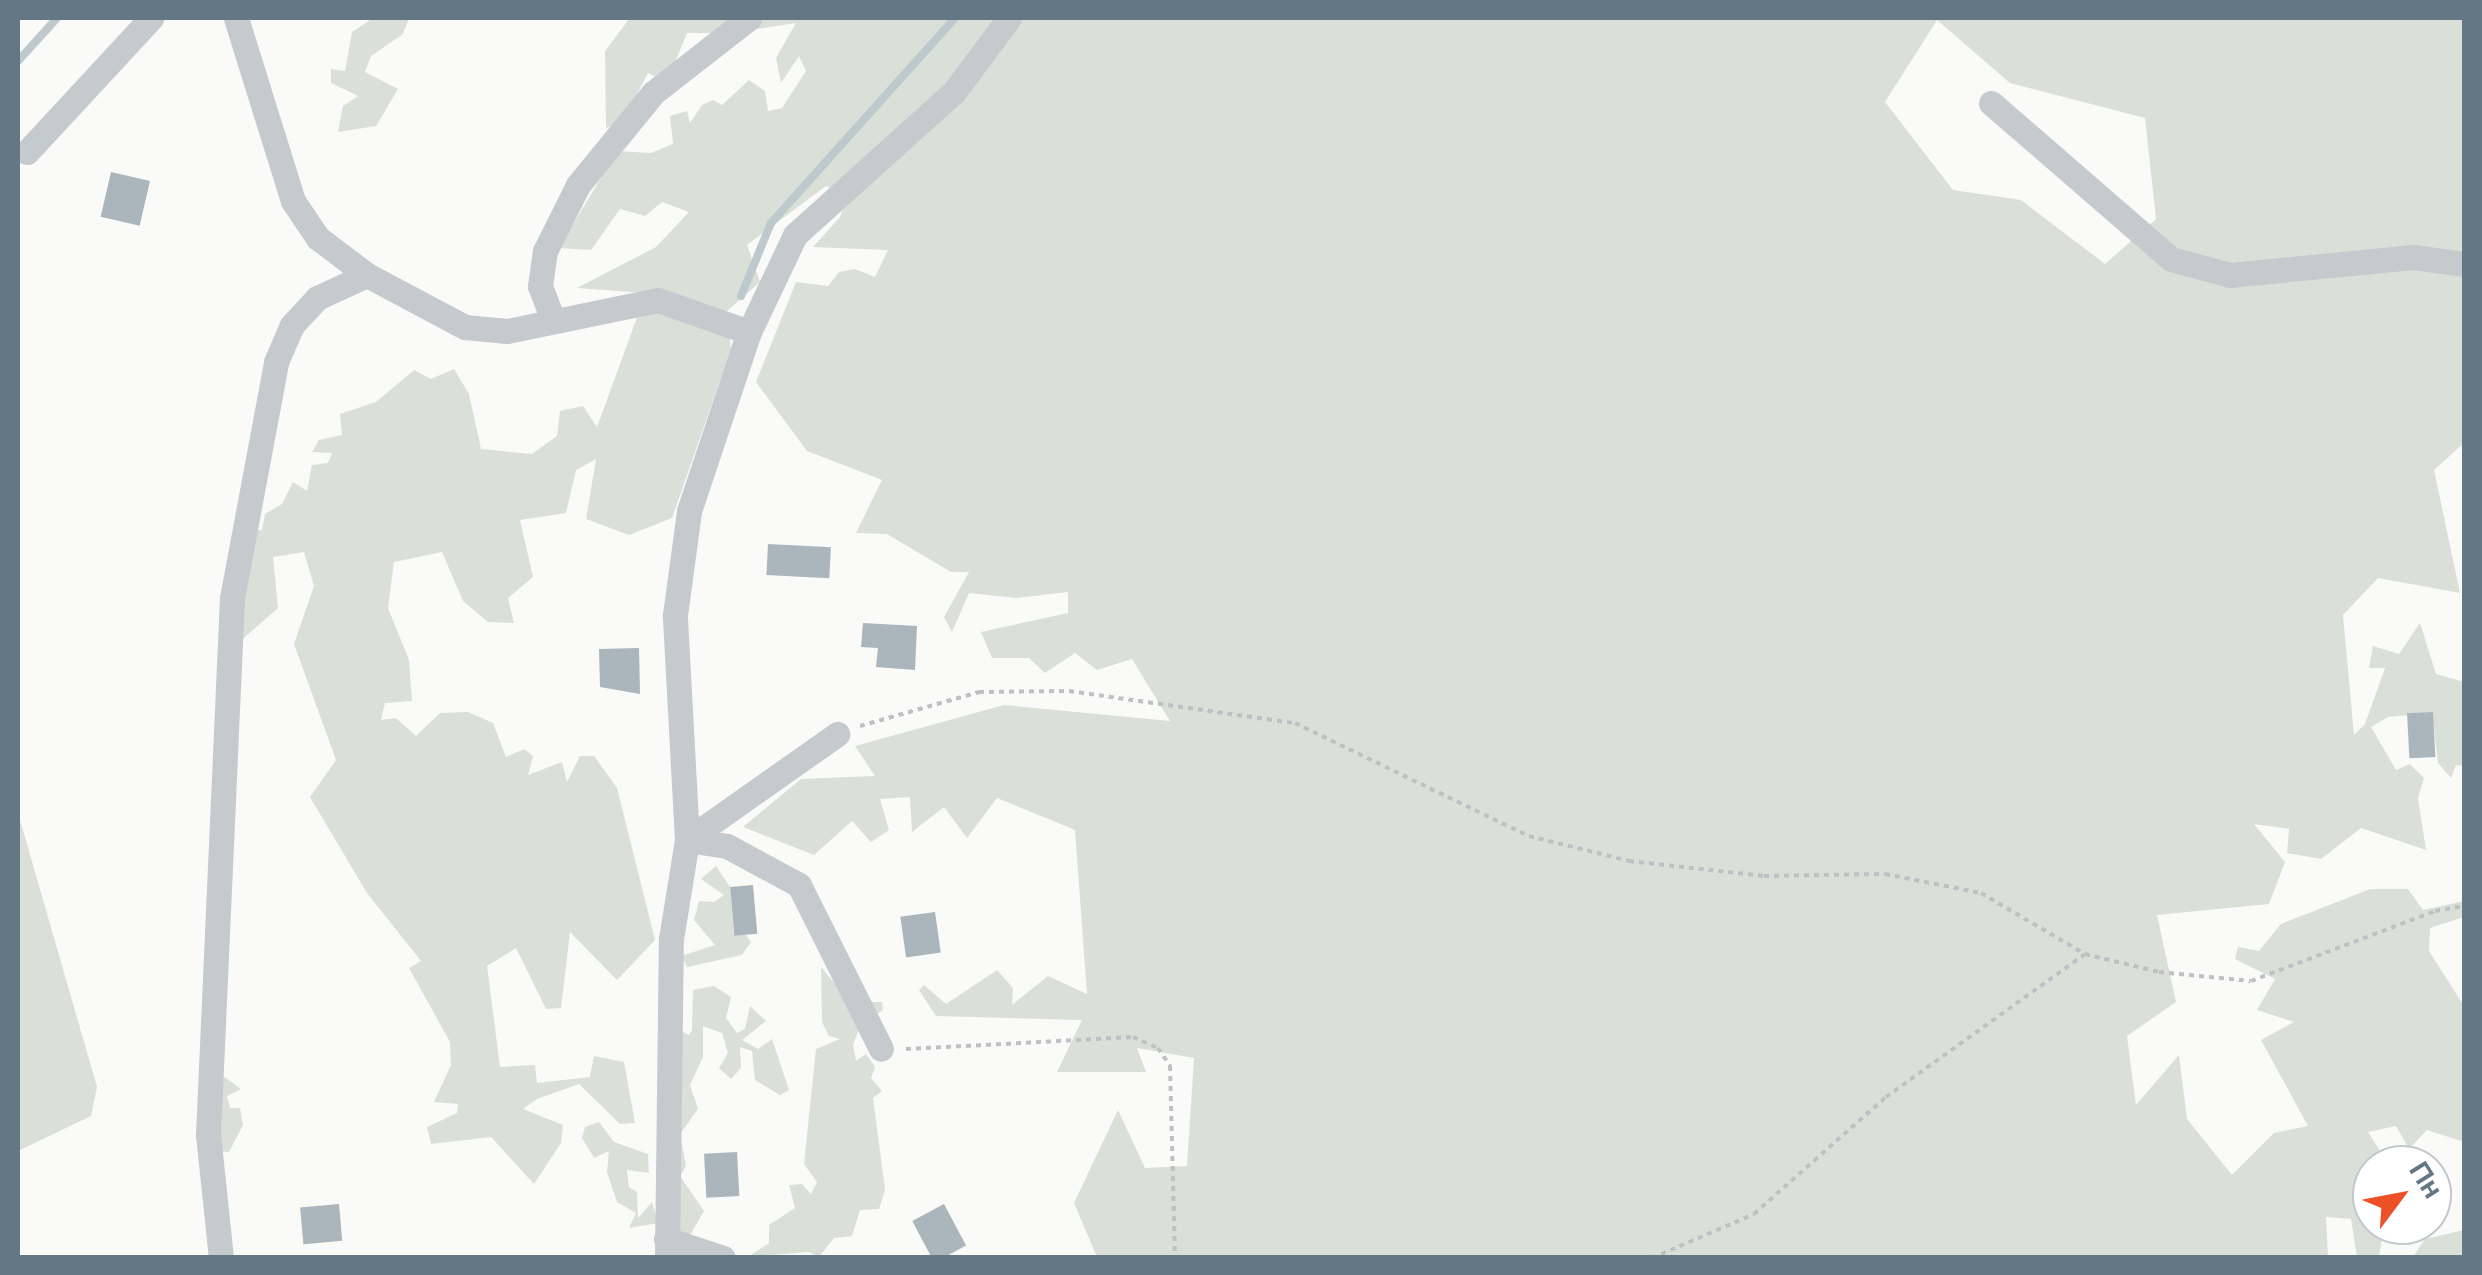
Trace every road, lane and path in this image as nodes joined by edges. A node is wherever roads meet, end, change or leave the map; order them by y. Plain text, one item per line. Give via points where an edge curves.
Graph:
1 (150, 18) edge
2 (236, 18) edge
3 (749, 18) edge
4 (1009, 18) edge
5 (1991, 103) dead end
6 (28, 152) dead end
7 (2464, 264) edge
8 (367, 274) junction
9 (553, 320) junction
10 (749, 332) junction
11 (836, 734) joint
12 (687, 840) junction
13 (2464, 906) edge
14 (2085, 954) junction
15 (881, 1049) joint
16 (666, 1248) edge
17 (221, 1258) edge
18 (723, 1258) edge
19 (1175, 1258) edge
20 (1652, 1258) edge

1 - 6 street
2 - 8 street via 294,201 318,238
3 - 9 street via 653,92 578,185 544,251 540,286
4 - 10 street via 954,92 796,235
5 - 7 street via 2170,259 2230,275 2412,257
8 - 9 street via 465,327 507,331
8 - 17 street via 317,298 292,325 276,362 232,598 208,1135
9 - 10 street via 658,300
10 - 12 street via 689,510 675,615
11 - 12 street
11 - 14 path via 979,692 1070,691 1295,722 1529,836 1630,862 1764,876 1885,874 1981,893
12 - 15 street via 727,846 799,885
12 - 16 street via 671,940
13 - 14 path via 2434,911 2251,981 2158,972
14 - 20 path via 1886,1097 1754,1214
15 - 19 path via 1133,1038 1158,1048 1170,1066
16 - 18 street

